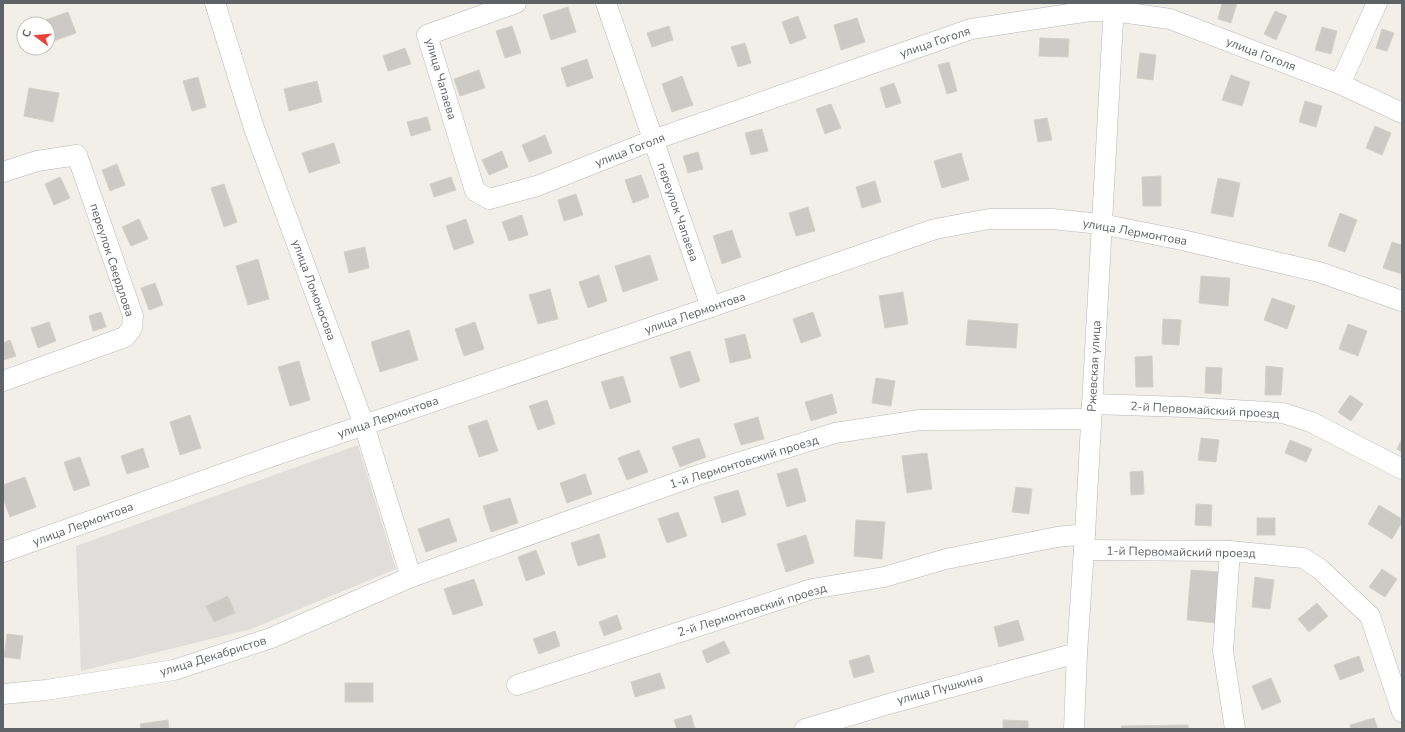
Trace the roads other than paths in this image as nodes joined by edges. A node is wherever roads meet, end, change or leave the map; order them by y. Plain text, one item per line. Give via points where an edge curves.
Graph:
1 (215, 3) edge
2 (516, 3) edge
3 (606, 3) edge
4 (1377, 3) edge
5 (1114, 7) edge
6 (1340, 84) junction
7 (1402, 114) edge
8 (653, 140) junction
9 (3, 172) edge
10 (475, 191) joint
11 (1101, 224) junction
12 (1402, 302) edge
13 (711, 307) junction
14 (3, 381) edge
15 (1092, 411) junction
16 (364, 425) junction
17 (1402, 469) edge
18 (1085, 542) junction
19 (1230, 551) junction
20 (3, 552) edge
21 (411, 577) junction
22 (1077, 652) junction
23 (517, 685) dead end
24 (3, 694) edge
25 (1402, 712) edge
26 (805, 729) edge
27 (1074, 729) edge
28 (1235, 729) edge

1 - 16 street, улица Ломоносова via 254,128
2 - 10 street, улица Чапаева via 426,35
3 - 8 street, переулок Чапаева
4 - 6 street
5 - 6 street, улица Гоголя via 1170,19
5 - 8 street, улица Гоголя via 971,29
5 - 11 street, Ржевская улица
6 - 7 street, улица Гоголя
8 - 10 street, улица Гоголя via 537,186 489,199
8 - 13 street, переулок Чапаева
9 - 14 street, переулок Свердлова via 37,161 77,155 133,316 132,328 125,337
11 - 12 street, улица Лермонтова via 1319,272
11 - 13 street, улица Лермонтова via 1052,219 989,219 935,229
11 - 15 street, Ржевская улица
13 - 16 street, улица Лермонтова
15 - 17 street, 2-й Первомайский проезд via 1185,407 1283,413 1311,422
15 - 18 street, Ржевская улица
15 - 21 street, 1-й Лермонтовский проезд via 920,420 836,433 695,476
16 - 20 street, улица Лермонтова
16 - 21 street, улица Ломоносова
18 - 19 street, 1-й Первомайский проезд
18 - 22 street, Ржевская улица
18 - 23 street, 2-й Лермонтовский проезд via 1057,537 946,559 884,577 812,589
19 - 25 street, 1-й Первомайский проезд via 1303,558 1320,569 1370,616
19 - 28 street via 1223,651
21 - 24 street, улица Декабристов via 271,638 174,670 46,690
22 - 26 street, улица Пушкина via 892,702
22 - 27 street, Ржевская улица

